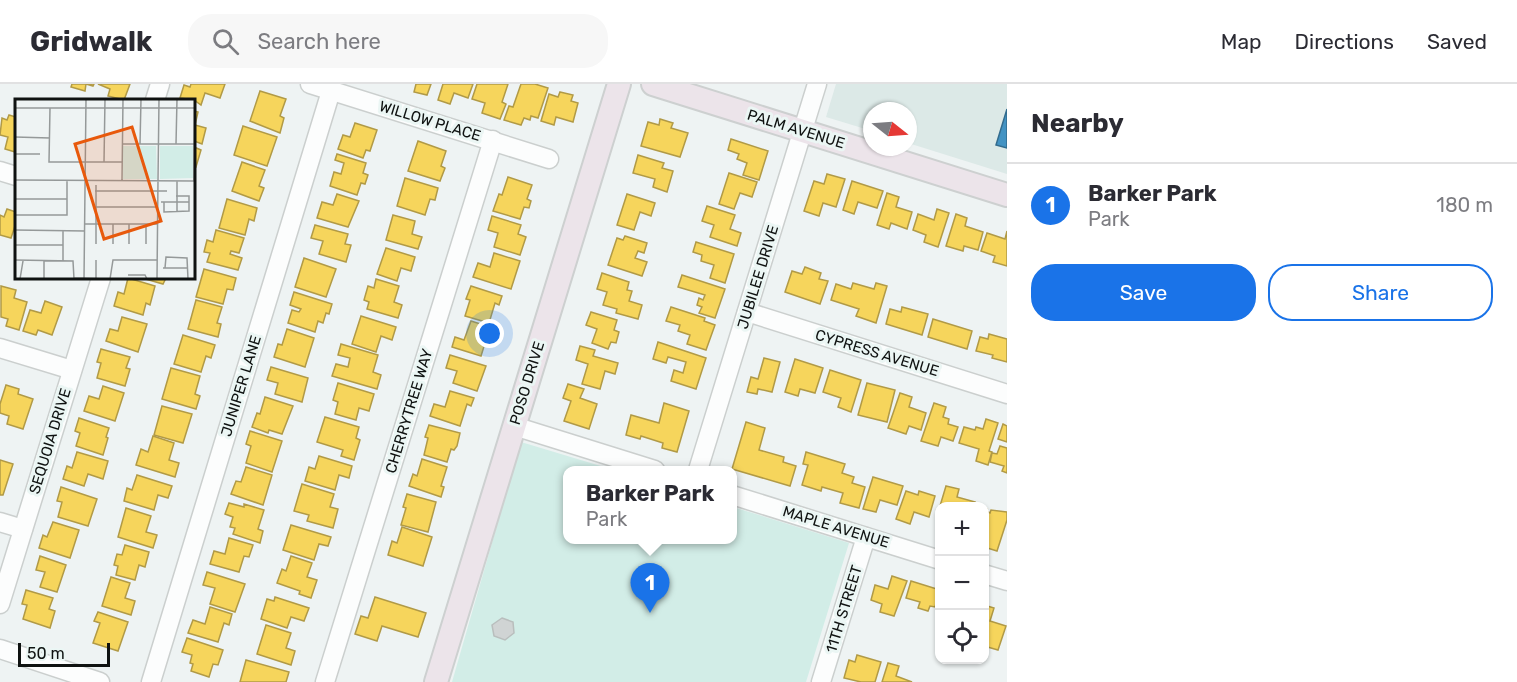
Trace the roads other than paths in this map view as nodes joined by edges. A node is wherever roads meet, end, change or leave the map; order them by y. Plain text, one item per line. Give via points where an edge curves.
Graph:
1 (160, 84) edge
2 (310, 84) edge
3 (619, 84) edge
4 (653, 84) edge
5 (817, 84) edge
6 (688, 89) edge
7 (331, 91) junction
8 (155, 99) edge
9 (803, 131) junction
10 (493, 141) junction
11 (549, 159) dead end
12 (0, 171) edge
13 (15, 176) edge
14 (1007, 195) edge
15 (101, 279) edge
16 (747, 312) junction
17 (0, 348) edge
18 (72, 370) junction
19 (1007, 394) edge
20 (514, 426) junction
21 (639, 466) edge
22 (700, 466) edge
23 (737, 497) edge
24 (0, 522) edge
25 (23, 528) junction
26 (866, 537) junction
27 (935, 559) edge
28 (989, 576) edge
29 (1007, 581) edge
30 (0, 604) edge
31 (0, 649) edge
32 (100, 682) edge
33 (151, 682) edge
34 (325, 682) edge
35 (436, 682) edge
36 (821, 682) edge

1 - 8 street
2 - 7 street, WILLOW PLACE
3 - 20 main road, POSO DRIVE
4 - 6 main road, PALM AVENUE
5 - 9 street, JUBILEE DRIVE
6 - 9 main road, PALM AVENUE
7 - 10 street, WILLOW PLACE
7 - 33 street, JUNIPER LANE
9 - 14 main road, PALM AVENUE
9 - 16 street, JUBILEE DRIVE
10 - 11 street, WILLOW PLACE
10 - 34 street, CHERRYTREE WAY
12 - 13 street
15 - 18 street, SEQUOIA DRIVE
16 - 19 street, CYPRESS AVENUE
16 - 22 street, JUBILEE DRIVE
17 - 18 street
18 - 25 street, SEQUOIA DRIVE
20 - 21 street
20 - 35 main road, POSO DRIVE
23 - 26 street, MAPLE AVENUE
24 - 25 street
25 - 30 street, SEQUOIA DRIVE
26 - 27 street, MAPLE AVENUE
26 - 36 street, 11TH STREET
28 - 29 street
31 - 32 street

